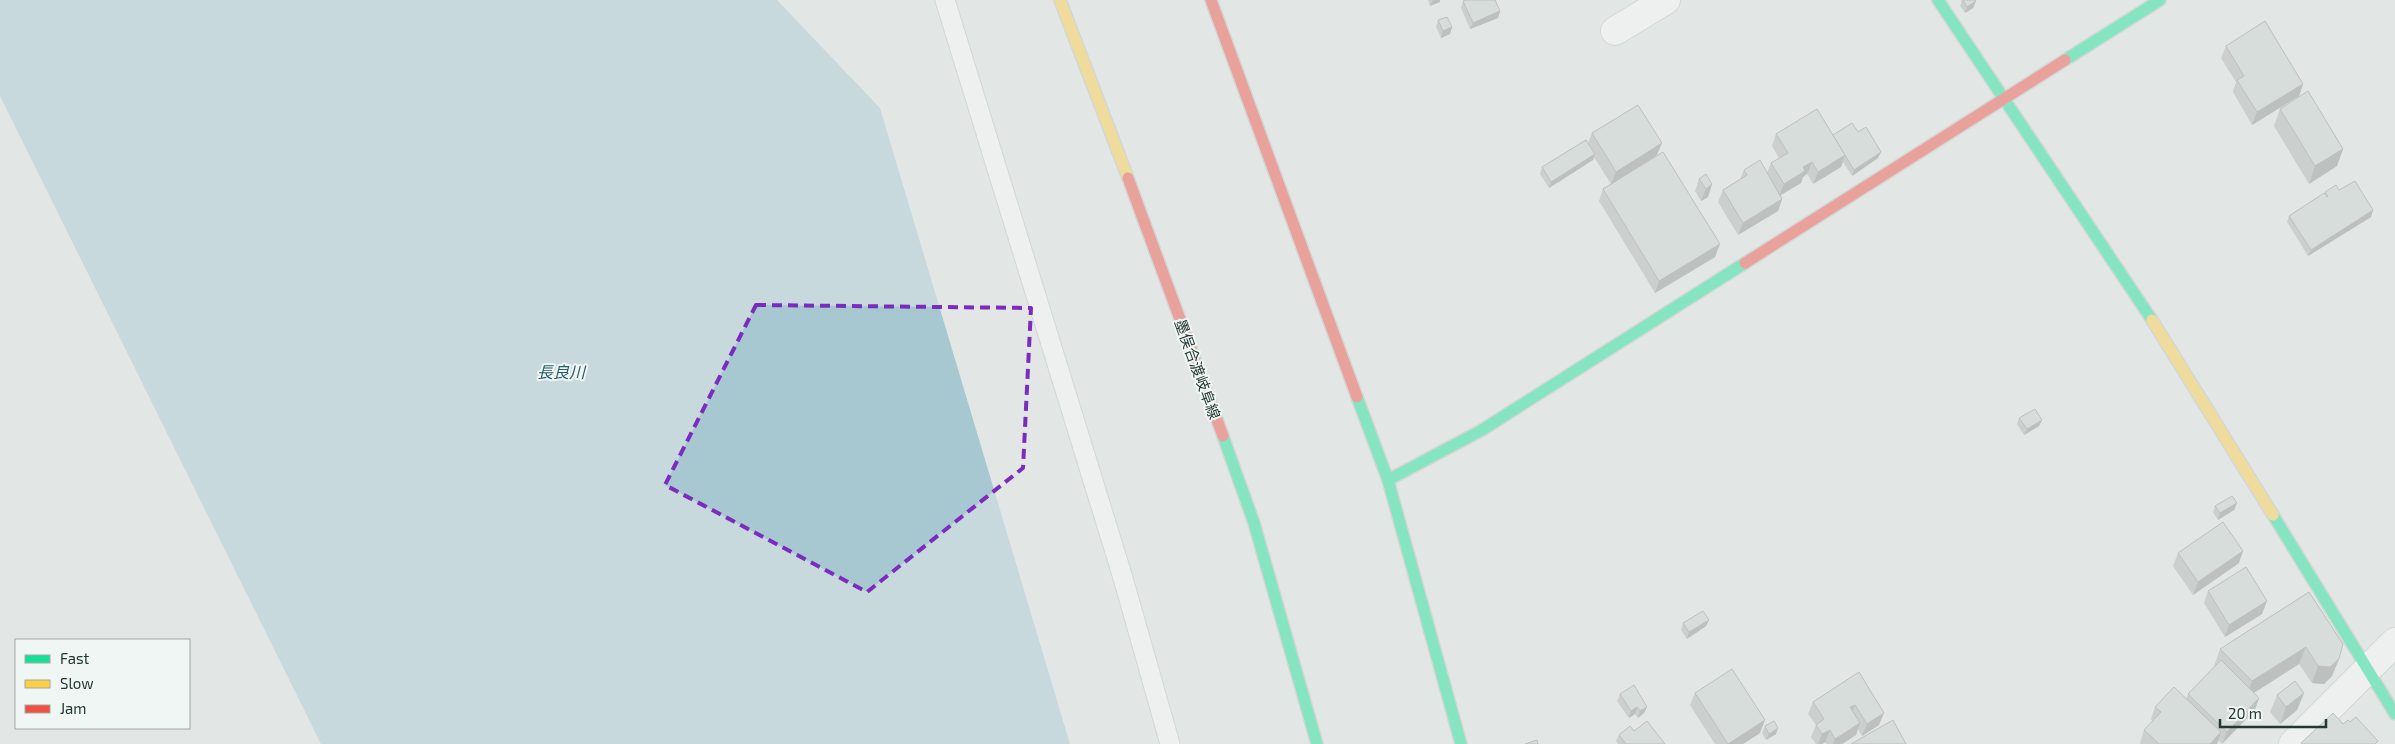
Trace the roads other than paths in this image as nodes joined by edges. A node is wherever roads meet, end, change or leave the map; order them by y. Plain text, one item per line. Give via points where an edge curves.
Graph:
1 (945, 0) edge
2 (1060, 0) edge
3 (1211, 0) edge
4 (1666, 0) edge
5 (1938, 0) edge
6 (2160, 0) edge
7 (1615, 31) dead end
8 (2002, 98) junction
9 (1388, 480) junction
10 (2395, 642) edge
11 (2368, 670) junction
12 (2395, 714) edge
13 (1170, 744) edge
14 (1317, 744) edge
15 (1462, 744) edge
16 (2293, 744) edge

1 - 13 lane via 1123,578
2 - 14 street, 墨俣合渡岐阜線 via 1158,256 1254,523
3 - 9 street
4 - 7 street
5 - 8 street
6 - 8 street
8 - 9 street via 1482,430
8 - 11 street via 2141,302
9 - 15 street
10 - 11 street
11 - 12 street
11 - 16 street

